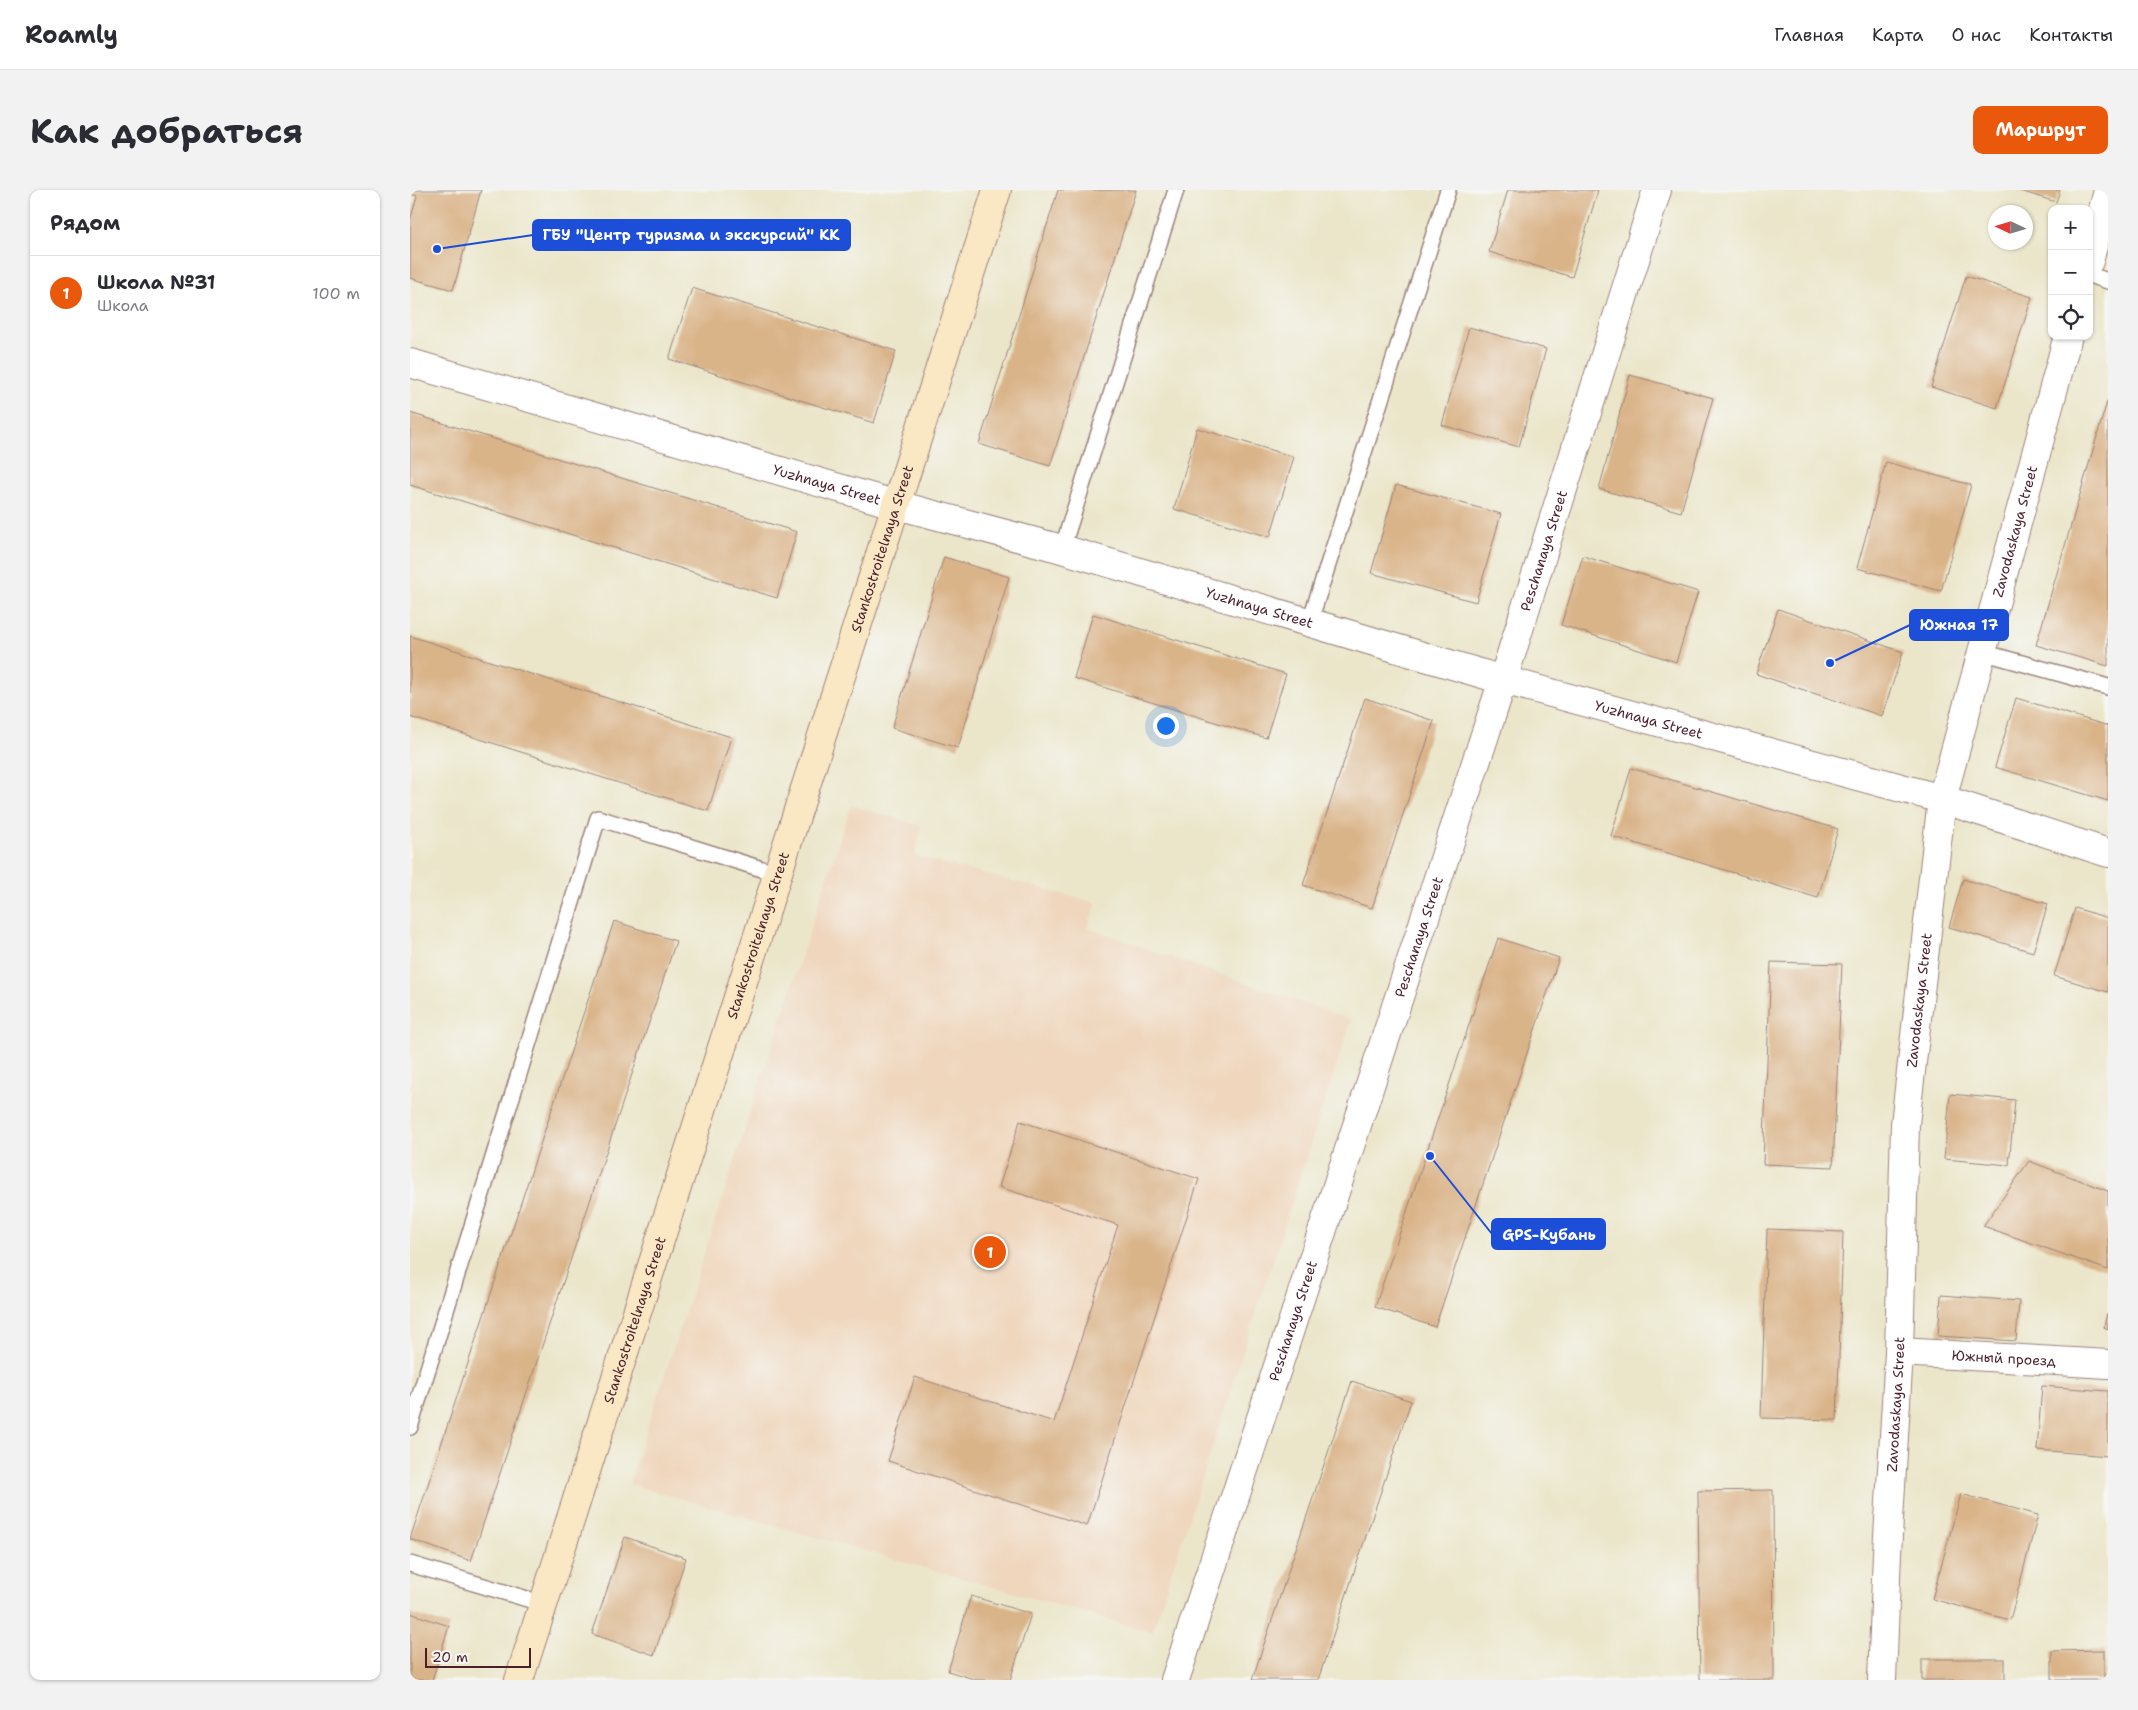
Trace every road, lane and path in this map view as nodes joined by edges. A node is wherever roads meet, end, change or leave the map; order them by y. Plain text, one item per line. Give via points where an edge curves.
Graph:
1 (997, 190) edge
2 (1176, 190) edge
3 (1448, 190) edge
4 (1657, 190) edge
5 (2108, 192) edge
6 (2092, 250) edge
7 (2093, 276) edge
8 (2108, 281) edge
9 (2067, 340) edge
10 (410, 364) edge
11 (897, 505) junction
12 (1062, 549) junction
13 (1309, 624) junction
14 (1982, 652) junction
15 (1503, 680) junction
16 (2108, 687) edge
17 (1942, 799) junction
18 (2108, 853) edge
19 (778, 874) junction
20 (1899, 1352) junction
21 (2108, 1364) edge
22 (410, 1428) edge
23 (410, 1564) edge
24 (544, 1604) junction
25 (520, 1680) edge
26 (1175, 1680) edge
27 (1882, 1680) edge

1 - 11 street, Stankostroitelnaya Street
2 - 12 lane
3 - 13 lane
4 - 15 street, Peschanaya Street
5 - 6 street
7 - 8 lane
9 - 14 street, Zavodaskaya Street
10 - 11 street, Yuzhnaya Street
11 - 12 street, Yuzhnaya Street
11 - 19 street, Stankostroitelnaya Street
12 - 13 street, Yuzhnaya Street
13 - 15 street, Yuzhnaya Street
14 - 16 lane
14 - 17 street, Zavodaskaya Street
15 - 17 street, Yuzhnaya Street
15 - 26 street, Peschanaya Street
17 - 18 street, Yuzhnaya Street
17 - 20 street, Zavodaskaya Street via 1905,1124
19 - 22 lane via 598,818
19 - 24 street, Stankostroitelnaya Street
20 - 21 street, Южный проезд
20 - 27 street, Zavodaskaya Street via 1886,1553
23 - 24 lane
24 - 25 street, Stankostroitelnaya Street

